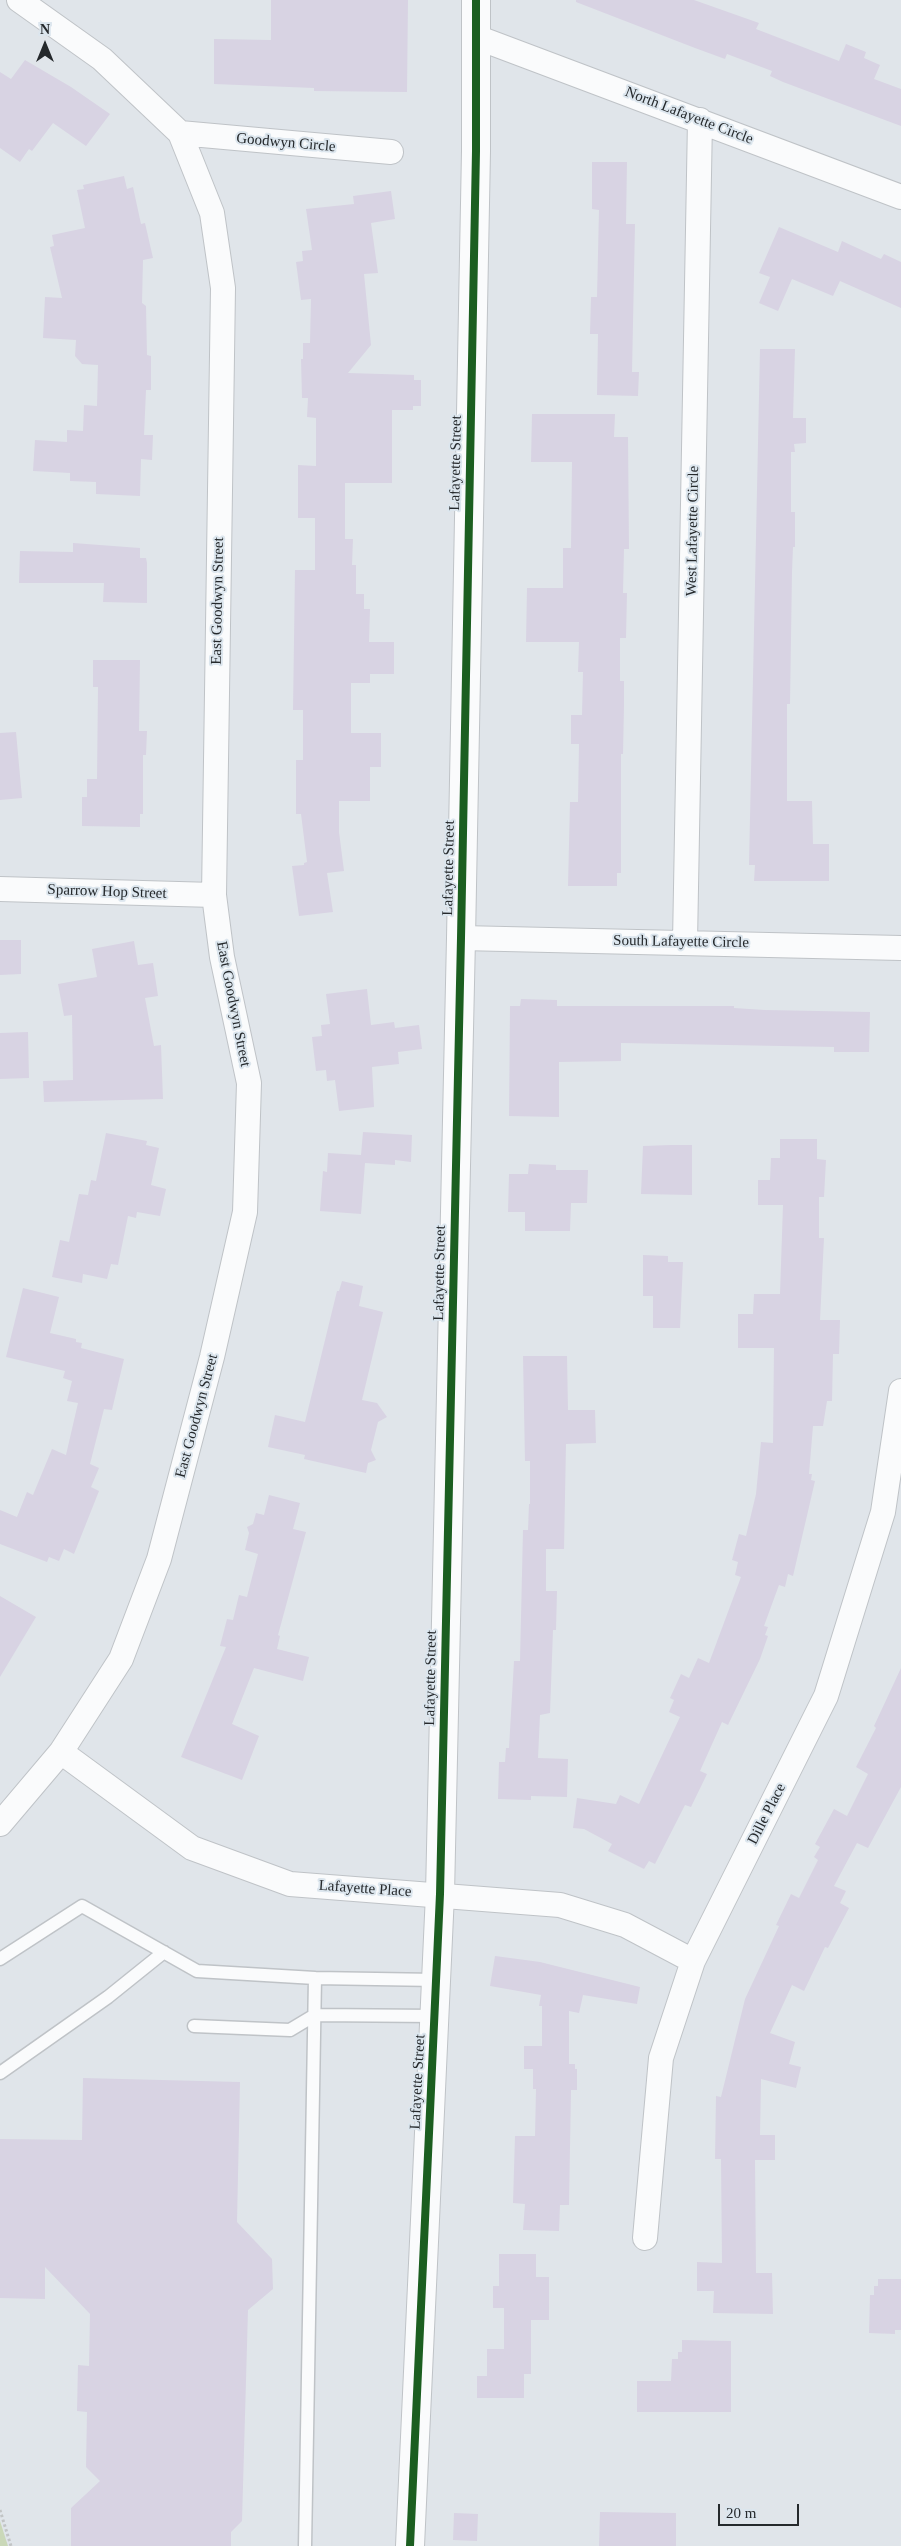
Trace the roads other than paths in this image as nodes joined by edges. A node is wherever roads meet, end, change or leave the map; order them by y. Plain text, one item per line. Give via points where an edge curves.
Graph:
1 (19, 0) edge
2 (476, 0) edge
3 (476, 37) junction
4 (700, 120) junction
5 (180, 133) junction
6 (391, 152) dead end
7 (901, 197) edge
8 (0, 889) edge
9 (214, 895) junction
10 (461, 938) junction
11 (685, 942) junction
12 (901, 948) edge
13 (901, 1391) edge
14 (61, 1752) junction
15 (0, 1824) edge
16 (440, 1894) junction
17 (164, 1952) junction
18 (0, 1960) edge
19 (693, 1961) junction
20 (315, 1978) junction
21 (436, 1980) junction
22 (315, 2014) junction
23 (435, 2016) junction
24 (194, 2026) dead end
25 (0, 2073) edge
26 (645, 2238) dead end
27 (305, 2546) edge
28 (410, 2546) edge

1 - 5 street via 102,59
2 - 3 street, Lafayette Street
3 - 4 street, North Lafayette Circle
3 - 10 street, Lafayette Street
4 - 7 street, North Lafayette Circle
4 - 11 street, West Lafayette Circle
5 - 6 street, Goodwyn Circle
5 - 9 street, East Goodwyn Street via 212,213 223,288
8 - 9 street, Sparrow Hop Street
9 - 14 street, East Goodwyn Street via 222,957 249,1083 245,1212 212,1357 159,1559 121,1659
10 - 11 street, South Lafayette Circle
10 - 16 street, Lafayette Street
11 - 12 street, South Lafayette Circle
13 - 19 street, Dille Place via 883,1512 826,1696
14 - 15 street, East Goodwyn Street
14 - 16 street, Lafayette Place via 192,1848 290,1884
16 - 19 street, Lafayette Place via 560,1905 625,1925
16 - 21 street, Lafayette Street
17 - 18 lane via 82,1906
17 - 20 lane via 196,1971
17 - 25 lane via 108,1998
19 - 26 street, Dille Place via 661,2058
20 - 21 lane
20 - 22 lane
21 - 23 street, Lafayette Street
22 - 23 lane
22 - 24 lane via 290,2030
22 - 27 lane
23 - 28 street, Lafayette Street

